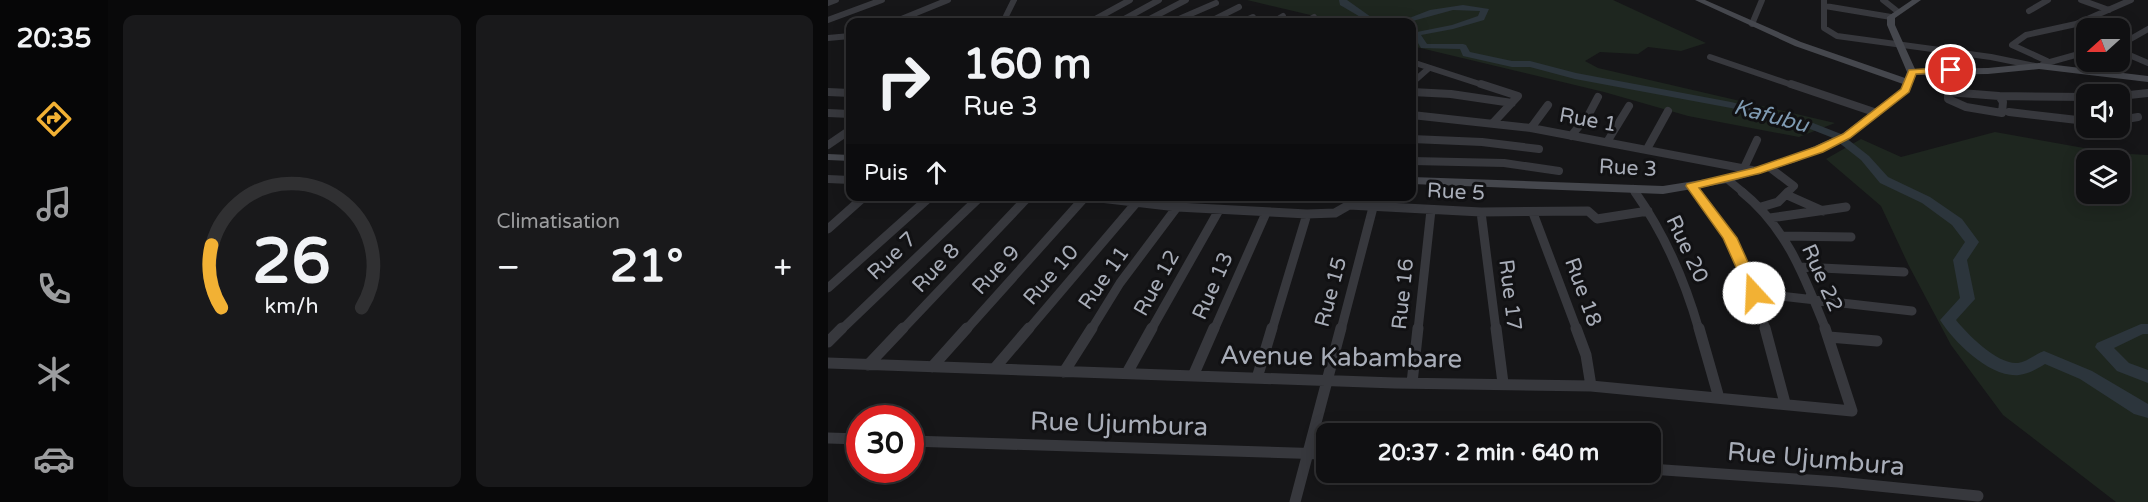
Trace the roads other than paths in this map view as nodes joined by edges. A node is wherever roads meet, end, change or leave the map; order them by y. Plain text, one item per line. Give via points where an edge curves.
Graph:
1 (837, 0) edge
2 (882, 0) edge
3 (948, 0) edge
4 (1014, 0) edge
5 (1130, 0) edge
6 (1159, 0) edge
7 (1186, 0) edge
8 (1698, 0) edge
9 (1762, 0) edge
10 (1883, 0) edge
11 (1917, 0) edge
12 (2048, 0) edge
13 (2081, 0) edge
14 (2131, 0) edge
15 (828, 3) edge
16 (1216, 3) dead end
17 (1825, 3) edge
18 (1239, 7) dead end
19 (2109, 10) junction
20 (2029, 11) dead end
21 (1894, 14) junction
22 (1283, 16) dead end
23 (904, 18) edge
24 (1007, 18) edge
25 (1097, 18) edge
26 (1126, 18) edge
27 (1152, 18) edge
28 (1181, 18) edge
29 (1217, 18) edge
30 (1280, 18) edge
31 (828, 20) edge
32 (1752, 24) junction
33 (2148, 29) edge
34 (846, 36) edge
35 (828, 38) edge
36 (2130, 41) edge
37 (1900, 45) junction
38 (2076, 55) edge
39 (2130, 55) edge
40 (1710, 57) dead end
41 (2148, 63) edge
42 (1416, 64) edge
43 (2040, 64) junction
44 (1429, 68) junction
45 (1912, 72) junction
46 (1416, 79) edge
47 (2148, 79) edge
48 (1909, 83) junction
49 (828, 92) edge
50 (1416, 92) edge
51 (846, 93) edge
52 (2148, 93) edge
53 (2130, 95) edge
54 (1999, 96) junction
55 (1598, 97) dead end
56 (2076, 98) edge
57 (1512, 103) junction
58 (1548, 105) dead end
59 (1629, 106) dead end
60 (1668, 111) dead end
61 (2005, 111) junction
62 (828, 113) edge
63 (1877, 113) junction
64 (846, 114) edge
65 (1416, 115) edge
66 (2138, 117) dead end
67 (2130, 118) edge
68 (2076, 121) edge
69 (1493, 123) junction
70 (1531, 128) junction
71 (846, 133) edge
72 (828, 135) edge
73 (1571, 136) junction
74 (839, 138) junction
75 (1416, 139) edge
76 (1756, 140) dead end
77 (846, 141) edge
78 (1607, 142) junction
79 (828, 145) edge
80 (1539, 149) dead end
81 (1647, 149) junction
82 (828, 158) edge
83 (846, 158) edge
84 (1416, 161) edge
85 (1744, 168) junction
86 (1763, 169) junction
87 (1559, 171) dead end
88 (1727, 179) junction
89 (846, 180) edge
90 (830, 181) edge
91 (1416, 181) edge
92 (1692, 186) junction
93 (1633, 189) junction
94 (1787, 195) junction
95 (859, 201) edge
96 (925, 201) edge
97 (976, 201) edge
98 (1024, 201) edge
99 (1080, 201) edge
100 (1119, 201) edge
101 (1375, 201) edge
102 (1136, 203) junction
103 (1177, 207) junction
104 (1761, 207) junction
105 (1846, 207) dead end
106 (1218, 210) junction
107 (1431, 210) junction
108 (1648, 211) junction
109 (1481, 212) junction
110 (1825, 212) junction
111 (1266, 213) junction
112 (1533, 213) junction
113 (1307, 214) junction
114 (1770, 218) junction
115 (828, 229) edge
116 (1783, 236) junction
117 (1851, 237) dead end
118 (1801, 267) junction
119 (1904, 272) dead end
120 (828, 288) edge
121 (1754, 293) junction
122 (1813, 299) junction
123 (1912, 310) dead end
124 (1829, 337) junction
125 (1877, 341) dead end
126 (828, 342) edge
127 (828, 363) edge
128 (868, 365) junction
129 (932, 367) junction
130 (994, 369) junction
131 (1064, 372) junction
132 (1128, 373) junction
133 (1193, 376) junction
134 (1257, 378) junction
135 (1327, 380) junction
136 (1412, 382) junction
137 (1503, 383) junction
138 (1591, 386) junction
139 (1719, 398) junction
140 (1785, 404) junction
141 (1852, 411) joint
142 (828, 438) edge
143 (846, 439) edge
144 (924, 441) edge
145 (1309, 454) junction
146 (1316, 454) edge
147 (1661, 470) edge
148 (1978, 496) dead end
149 (1295, 502) edge

1 - 15 street
2 - 31 street
3 - 23 street
4 - 24 street
5 - 25 street
6 - 26 street
7 - 27 street
8 - 32 street
9 - 32 street
10 - 21 street
11 - 21 street
12 - 20 street
13 - 19 street
14 - 19 street
16 - 28 street
17 - 21 street
17 - 37 street via 1824,28 1829,32
18 - 29 street
19 - 43 street via 2065,28 2026,34 2012,45
21 - 37 street
22 - 30 street
32 - 48 street
33 - 36 street
34 - 35 street
37 - 43 street
37 - 45 street
38 - 43 street
39 - 41 street
40 - 63 street
42 - 44 street
43 - 45 street via 1989,71
43 - 47 street
44 - 46 street
44 - 57 street via 1518,96
45 - 48 street
48 - 63 street, Rue 3
49 - 51 street
50 - 57 street
52 - 53 street
54 - 56 street
54 - 61 street
54 - 61 street via 1948,92 1948,99 1961,105
55 - 73 street
57 - 69 street
58 - 70 street
59 - 78 street
60 - 81 street
61 - 68 street
62 - 64 street
63 - 86 street, Rue 3 via 1841,139
65 - 69 street, Rue 1
66 - 67 street
69 - 70 street, Rue 1
70 - 73 street, Rue 1
71 - 74 street
72 - 74 street
73 - 78 street, Rue 1
74 - 77 street
74 - 79 street
75 - 80 street
76 - 85 street
78 - 81 street, Rue 1
81 - 85 street, Rue 1
82 - 83 street
84 - 87 street via 1504,164
85 - 86 street, Rue 1
86 - 88 street, Rue 3
86 - 94 street via 1794,186
88 - 92 street, Rue 3
88 - 104 street, Rue 22
89 - 90 street
91 - 93 street, Rue 3
92 - 93 street, Rue 3
92 - 121 street via 1730,238
93 - 108 street, Rue 20
94 - 104 street
94 - 110 street
95 - 115 street
96 - 120 street
97 - 126 street, Rue 7
98 - 128 street, Rue 8
99 - 129 street, Rue 9
100 - 102 street, Rue 5
101 - 107 street, Rue 5
101 - 113 street, Rue 5 via 1349,205 1335,213
101 - 135 street, Rue 15
102 - 103 street, Rue 5
102 - 130 street, Rue 10
103 - 106 street, Rue 5
103 - 131 street, Rue 11 via 1120,283
104 - 114 street, Rue 22
105 - 110 street
106 - 111 street, Rue 5
106 - 132 street, Rue 12
107 - 109 street, Rue 5
107 - 136 street, Rue 16
108 - 112 street, Rue 5 via 1597,219 1588,211
108 - 139 street, Rue 20 via 1689,295
109 - 112 street, Rue 5
109 - 137 street, Rue 17
110 - 114 street
111 - 113 street, Rue 5
111 - 133 street, Rue 13
112 - 138 street, Rue 18 via 1586,355
113 - 134 street
114 - 116 street, Rue 22
116 - 117 street
116 - 118 street, Rue 22
118 - 119 street
118 - 122 street, Rue 22
121 - 122 street
121 - 140 street
122 - 123 street
122 - 124 street, Rue 22
124 - 125 street
124 - 141 street, Rue 22
127 - 128 street, Avenue Kabambare
128 - 129 street, Avenue Kabambare
129 - 130 street, Avenue Kabambare
130 - 131 street, Avenue Kabambare
131 - 132 street, Avenue Kabambare
132 - 133 street, Avenue Kabambare
133 - 134 street, Avenue Kabambare
134 - 135 street, Avenue Kabambare
135 - 136 street, Avenue Kabambare
135 - 145 street, Rue 15
136 - 137 street, Avenue Kabambare
137 - 138 street, Avenue Kabambare
138 - 139 street, Avenue Kabambare
139 - 140 street, Avenue Kabambare
140 - 141 street, Avenue Kabambare
142 - 143 street
144 - 145 street, Rue Ujumbura
145 - 146 street, Rue Ujumbura
145 - 149 street, Rue 15
147 - 148 street, Rue Ujumbura

